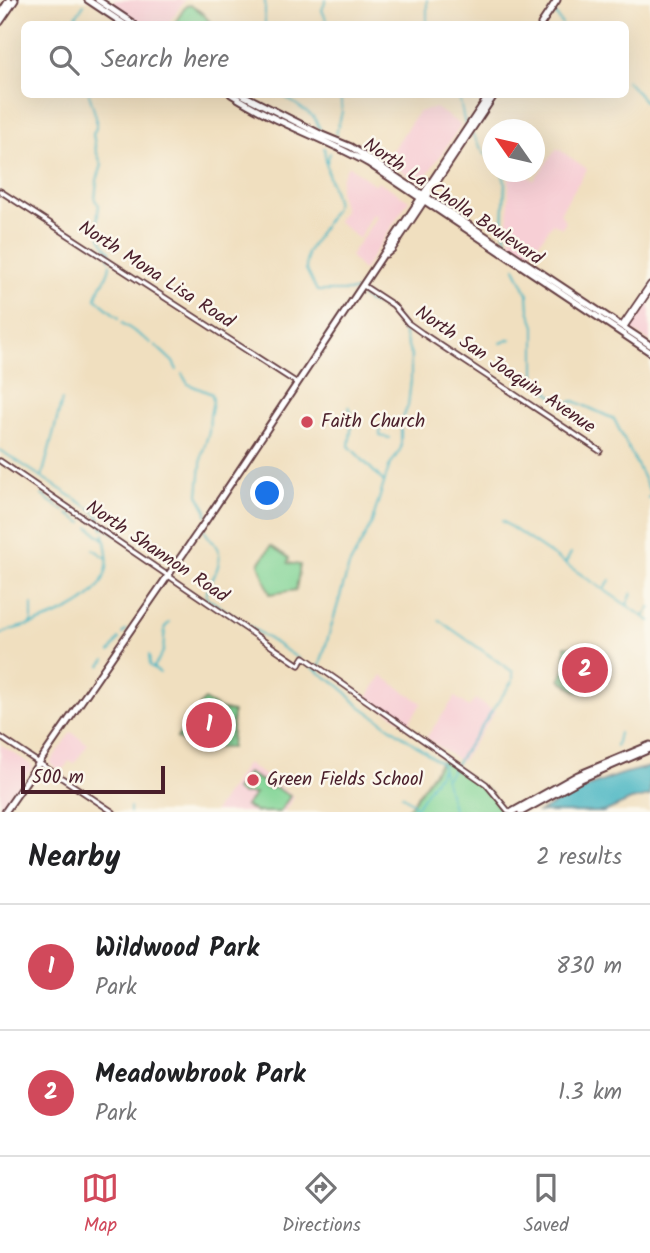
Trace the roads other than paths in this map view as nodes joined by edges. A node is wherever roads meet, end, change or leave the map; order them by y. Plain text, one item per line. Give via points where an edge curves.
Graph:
1 (9, 0) edge
2 (15, 0) edge
3 (88, 0) edge
4 (98, 0) edge
5 (557, 0) edge
6 (0, 14) edge
7 (120, 21) edge
8 (130, 21) edge
9 (543, 21) edge
10 (0, 22) edge
11 (237, 98) edge
12 (250, 98) edge
13 (490, 98) edge
14 (491, 98) edge
15 (469, 126) junction
16 (459, 149) junction
17 (0, 191) edge
18 (424, 197) junction
19 (650, 284) edge
20 (364, 286) junction
21 (650, 290) edge
22 (621, 329) junction
23 (650, 345) edge
24 (650, 352) edge
25 (314, 360) junction
26 (297, 383) junction
27 (262, 436) junction
28 (600, 451) dead end
29 (0, 461) edge
30 (169, 575) junction
31 (0, 737) edge
32 (648, 748) edge
33 (39, 762) junction
34 (5, 812) edge
35 (113, 812) edge
36 (511, 812) edge
37 (521, 812) edge

1 - 6 main road
2 - 10 main road
3 - 7 main road
4 - 8 main road
5 - 9 main road
11 - 18 main road, North La Cholla Boulevard via 289,127 349,152
12 - 18 main road, North La Cholla Boulevard via 351,147
13 - 15 main road
14 - 16 main road
15 - 16 main road
15 - 18 main road
16 - 18 main road
17 - 26 street, North Mona Lisa Road
18 - 20 main road
18 - 22 main road, North La Cholla Boulevard
19 - 22 street
20 - 25 main road
20 - 28 street, North San Joaquin Avenue via 393,305 408,323
21 - 22 street
22 - 23 main road, North La Cholla Boulevard
22 - 24 main road, North La Cholla Boulevard
25 - 26 main road
25 - 27 main road
26 - 27 main road
27 - 30 main road
29 - 30 street, North Shannon Road
30 - 33 main road
30 - 36 street, North Shannon Road via 299,665 304,657 486,784
31 - 33 street
32 - 36 main road via 578,775
32 - 37 main road
33 - 34 main road
33 - 35 street

